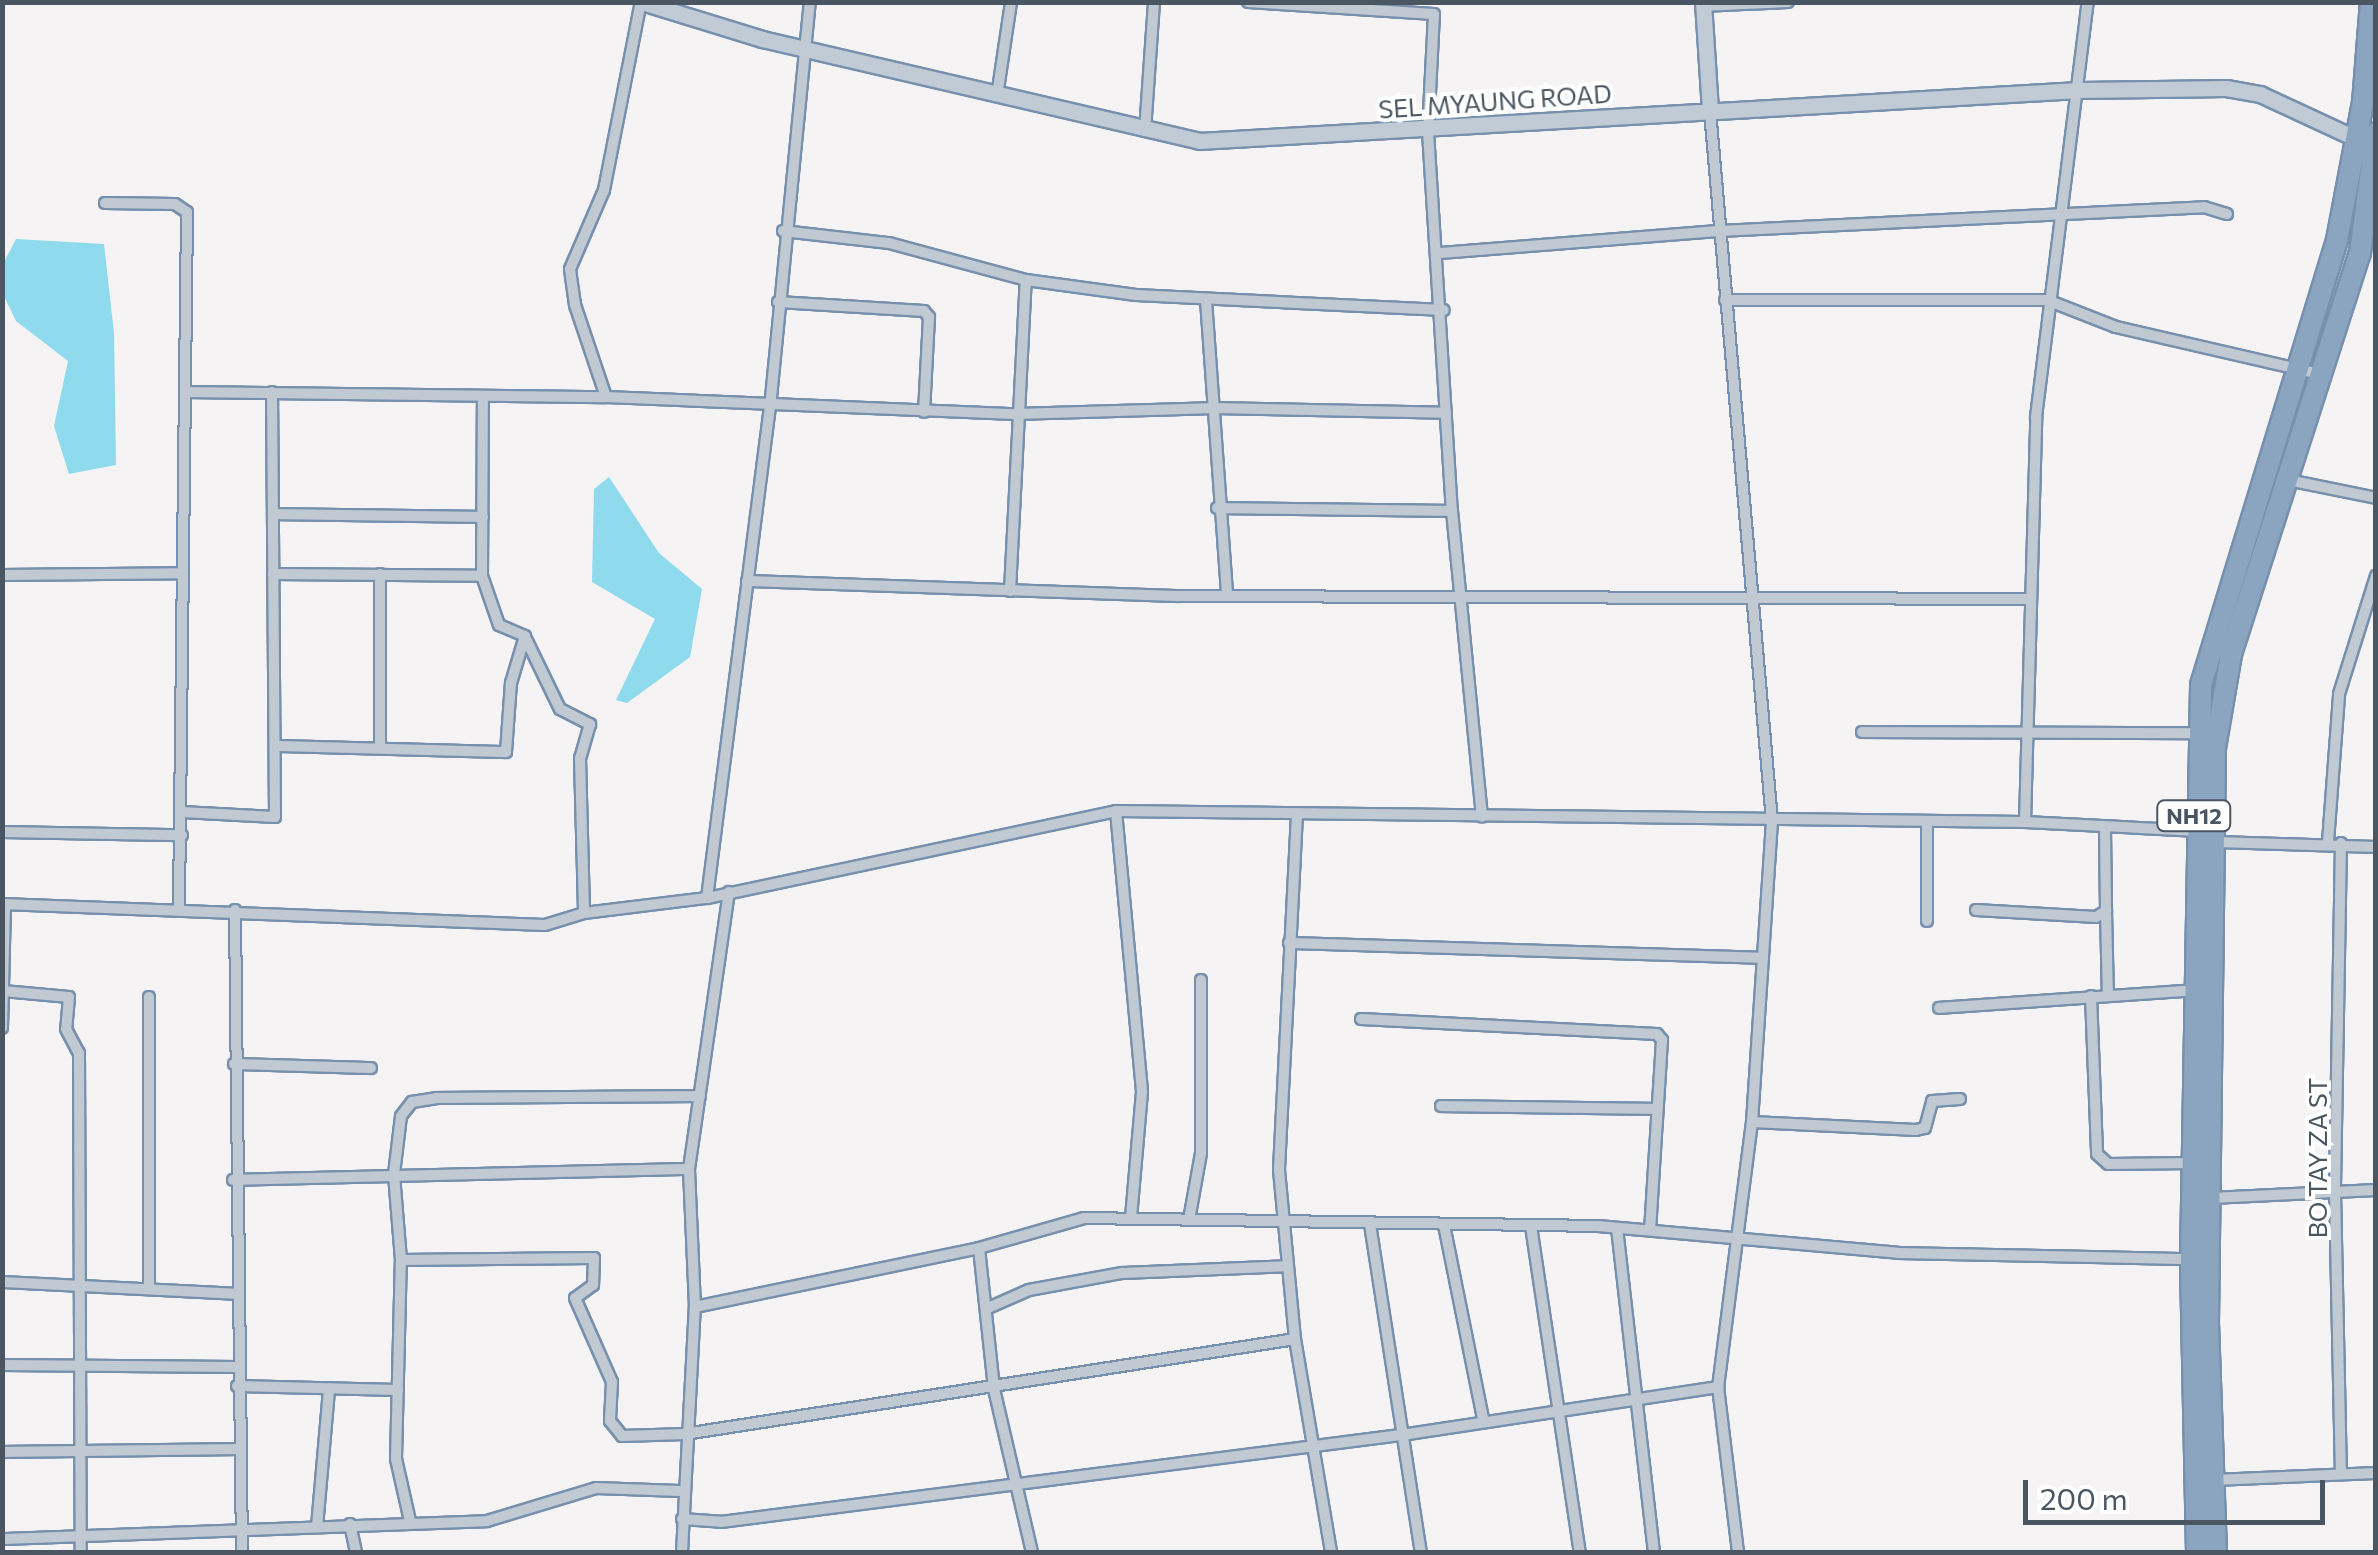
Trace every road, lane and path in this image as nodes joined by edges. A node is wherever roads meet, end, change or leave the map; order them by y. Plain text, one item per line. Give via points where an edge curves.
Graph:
1 (642, 2) edge
2 (810, 2) edge
3 (1010, 2) edge
4 (1154, 2) edge
5 (1248, 2) edge
6 (1788, 2) edge
7 (2088, 2) edge
8 (2371, 2) edge
9 (1703, 4) edge
10 (1434, 8) edge
11 (803, 49) junction
12 (2079, 90) junction
13 (997, 97) junction
14 (1710, 111) junction
15 (1428, 132) junction
16 (1144, 133) junction
17 (2371, 140) edge
18 (104, 203) dead end
19 (2061, 214) junction
20 (2227, 214) dead end
21 (783, 230) junction
22 (1719, 231) junction
23 (1439, 253) junction
24 (1026, 280) junction
25 (1206, 300) junction
26 (1725, 300) junction
27 (2046, 300) junction
28 (778, 302) junction
29 (1444, 310) junction
30 (2296, 368) junction
31 (2320, 374) junction
32 (185, 392) junction
33 (272, 392) junction
34 (483, 396) junction
35 (606, 397) junction
36 (770, 408) junction
37 (1214, 408) junction
38 (924, 412) junction
39 (1446, 413) junction
40 (1015, 414) junction
41 (2262, 476) junction
42 (2287, 480) junction
43 (2376, 498) edge
44 (1216, 508) junction
45 (1452, 512) junction
46 (273, 514) junction
47 (484, 517) junction
48 (181, 573) junction
49 (273, 574) junction
50 (380, 574) junction
51 (2, 576) edge
52 (482, 576) junction
53 (2376, 576) edge
54 (747, 581) junction
55 (1010, 591) junction
56 (1227, 594) junction
57 (2224, 596) junction
58 (1462, 598) junction
59 (1753, 598) junction
60 (2028, 599) junction
61 (2246, 607) junction
62 (525, 636) junction
63 (1862, 732) dead end
64 (2196, 732) junction
65 (2028, 735) junction
66 (275, 746) junction
67 (380, 748) junction
68 (1116, 811) junction
69 (182, 812) junction
70 (1297, 814) junction
71 (1482, 817) junction
72 (1772, 821) junction
73 (1926, 822) junction
74 (2025, 822) junction
75 (2105, 826) junction
76 (2194, 831) junction
77 (2, 832) edge
78 (182, 835) junction
79 (2217, 842) junction
80 (2328, 842) junction
81 (2342, 843) junction
82 (2376, 847) edge
83 (728, 892) junction
84 (708, 898) junction
85 (4, 904) edge
86 (179, 908) junction
87 (234, 910) junction
88 (1976, 910) dead end
89 (2106, 912) junction
90 (584, 913) junction
91 (1926, 921) dead end
92 (1289, 943) junction
93 (1763, 958) junction
94 (1201, 980) dead end
95 (2196, 990) junction
96 (3, 991) edge
97 (2092, 996) junction
98 (2108, 996) junction
99 (149, 997) dead end
100 (1939, 1008) dead end
101 (1360, 1019) dead end
102 (2, 1028) edge
103 (234, 1064) junction
104 (372, 1068) dead end
105 (700, 1096) junction
106 (1960, 1099) dead end
107 (1441, 1106) dead end
108 (1657, 1109) junction
109 (1752, 1122) junction
110 (2193, 1163) junction
111 (689, 1168) junction
112 (394, 1174) junction
113 (234, 1180) junction
114 (2376, 1190) edge
115 (2335, 1191) junction
116 (2212, 1198) junction
117 (1131, 1219) junction
118 (1189, 1220) junction
119 (1285, 1223) junction
120 (1370, 1224) junction
121 (1444, 1225) junction
122 (1532, 1226) junction
123 (1618, 1228) junction
124 (1650, 1230) junction
125 (1739, 1237) junction
126 (979, 1248) junction
127 (2191, 1259) junction
128 (401, 1260) junction
129 (1287, 1266) junction
130 (2, 1282) edge
131 (78, 1286) junction
132 (149, 1286) junction
133 (235, 1294) junction
134 (695, 1307) junction
135 (988, 1308) junction
136 (1294, 1339) junction
137 (2, 1364) edge
138 (78, 1365) junction
139 (236, 1367) junction
140 (236, 1386) junction
141 (1718, 1387) junction
142 (329, 1389) junction
143 (994, 1389) junction
144 (398, 1390) junction
145 (1634, 1402) junction
146 (1557, 1410) junction
147 (1484, 1418) junction
148 (685, 1434) junction
149 (1402, 1435) junction
150 (1315, 1442) junction
151 (81, 1448) junction
152 (238, 1449) junction
153 (2, 1452) edge
154 (2342, 1473) junction
155 (2376, 1473) edge
156 (2214, 1480) junction
157 (1015, 1484) junction
158 (680, 1490) junction
159 (682, 1519) junction
160 (410, 1521) junction
161 (350, 1524) junction
162 (317, 1527) junction
163 (239, 1532) junction
164 (82, 1536) junction
165 (2, 1539) edge
166 (81, 1552) edge
167 (242, 1552) edge
168 (356, 1552) edge
169 (682, 1552) edge
170 (1032, 1552) edge
171 (1332, 1552) edge
172 (1421, 1552) edge
173 (1580, 1552) edge
174 (1654, 1552) edge
175 (1738, 1552) edge
176 (2197, 1552) edge
177 (2216, 1552) edge

1 - 11 main road, SEL MYAUNG ROAD
1 - 35 street via 604,190 570,268 575,305
2 - 11 street
3 - 13 street
4 - 16 street
5 - 10 street
6 - 9 street
7 - 12 street
8 - 17 highway, NH12
9 - 14 main road
10 - 15 street
11 - 13 main road, SEL MYAUNG ROAD
11 - 21 street
12 - 14 main road, SEL MYAUNG ROAD
12 - 17 main road, SEL MYAUNG ROAD via 2243,91
12 - 19 street
13 - 16 main road, SEL MYAUNG ROAD
14 - 15 main road, SEL MYAUNG ROAD
14 - 22 street
15 - 16 main road, SEL MYAUNG ROAD via 1199,141
15 - 23 street
17 - 30 highway, NH12
17 - 31 highway, NH12 via 2360,253
18 - 32 street via 174,204 187,212
19 - 20 street via 2204,207
19 - 22 street
19 - 27 street
21 - 24 street via 889,242
21 - 28 street
22 - 23 street
22 - 26 street
23 - 29 street
24 - 25 street
24 - 40 street
25 - 29 street
25 - 37 street
26 - 27 street
26 - 59 street
27 - 30 street via 2116,327
27 - 60 street
28 - 36 street
28 - 38 street via 924,311
29 - 39 street
30 - 31 street
30 - 41 highway, NH12
31 - 42 highway, NH12
32 - 33 street
32 - 48 street
33 - 34 street
33 - 46 street
34 - 35 street
34 - 47 street
35 - 36 street
36 - 38 street
36 - 54 street
37 - 39 street
37 - 40 street
37 - 44 street
38 - 40 street
39 - 45 street
40 - 55 street
41 - 42 street
41 - 57 highway, NH12
42 - 43 street
42 - 61 highway, NH12
44 - 45 street
44 - 56 street
45 - 58 street
46 - 47 street
46 - 49 street
47 - 52 street
48 - 51 street
48 - 69 street
49 - 50 street
49 - 66 street
50 - 52 street
50 - 67 street
52 - 62 street via 499,624
53 - 80 street via 2339,694
54 - 55 street
54 - 84 street
55 - 56 street
56 - 58 street
57 - 61 highway
57 - 64 highway, NH12
58 - 59 street
58 - 71 street
59 - 60 street
59 - 72 street
60 - 65 street
61 - 79 highway, NH12 via 2221,695
62 - 67 street via 511,683 506,752
62 - 90 street via 560,709 590,724 580,758
63 - 65 street
64 - 65 street
64 - 76 highway, NH12
65 - 74 street
66 - 67 street
66 - 69 street via 275,818
68 - 70 street
68 - 83 street
68 - 117 street via 1142,1092
69 - 78 street
70 - 71 street
70 - 92 street
71 - 72 street
72 - 73 street
72 - 93 street
73 - 74 street
73 - 91 street
74 - 75 street
75 - 76 street
75 - 89 street
76 - 79 street
76 - 95 highway, NH12
77 - 78 street
78 - 86 street
79 - 80 street
79 - 116 highway, NH12
80 - 81 street
81 - 82 street
81 - 115 street, BO TAY ZA ST
83 - 84 street
83 - 105 street
84 - 90 street
85 - 86 street
85 - 96 street
86 - 87 street
87 - 90 street via 545,924
87 - 103 street
88 - 89 street via 2096,917
89 - 98 street
92 - 93 street
92 - 119 street via 1280,1152
93 - 109 street
94 - 118 street via 1201,1153
95 - 98 street
95 - 110 highway, NH12
96 - 102 street
96 - 131 street via 68,997 66,1030 80,1053
97 - 98 street
97 - 100 street
97 - 110 street via 2098,1154 2108,1164
99 - 132 street
101 - 108 street via 1657,1034
103 - 104 street
103 - 113 street
105 - 111 street
105 - 112 street via 412,1102 401,1116
106 - 109 street via 1932,1101 1925,1128 1916,1130
107 - 108 street
108 - 124 street
109 - 125 street
110 - 127 highway, NH12
111 - 112 street
111 - 134 street
112 - 113 street
112 - 128 street
113 - 133 street
114 - 115 street
115 - 116 street
115 - 154 street, BO TAY ZA ST
116 - 156 highway, NH12
117 - 118 street
117 - 126 street via 1084,1218
118 - 119 street
119 - 120 street
119 - 129 street
120 - 121 street
120 - 149 street
121 - 122 street
121 - 147 street
122 - 123 street
122 - 146 street
123 - 124 street
123 - 145 street
124 - 125 street
125 - 127 street via 2016,1259
125 - 141 street
126 - 134 street
126 - 135 street
127 - 176 highway, NH12
128 - 144 street
128 - 148 street via 594,1258 593,1285 575,1298 612,1382 610,1420 622,1436
129 - 135 street via 1122,1272 1029,1290
129 - 136 street
130 - 131 street
131 - 132 street
131 - 138 street
132 - 133 street
133 - 139 street
134 - 148 street
135 - 143 street
136 - 143 street
136 - 150 street
137 - 138 street
138 - 139 street
138 - 151 street
139 - 140 street
140 - 142 street
140 - 152 street
141 - 145 street
141 - 175 street
142 - 144 street
142 - 162 street
143 - 148 street
143 - 157 street
144 - 160 street via 396,1459
145 - 146 street
145 - 174 street
146 - 147 street
146 - 173 street
147 - 149 street
148 - 158 street
149 - 150 street
149 - 172 street
150 - 157 street
150 - 171 street
151 - 152 street
151 - 153 street
151 - 164 street
152 - 163 street
154 - 155 street
154 - 156 street
156 - 177 highway, NH12
157 - 159 street via 722,1522
157 - 170 street
158 - 159 street
158 - 160 street via 596,1488 486,1521
159 - 169 street
160 - 161 street
161 - 162 street
161 - 168 street
162 - 163 street
163 - 164 street
163 - 167 street
164 - 165 street
164 - 166 street

